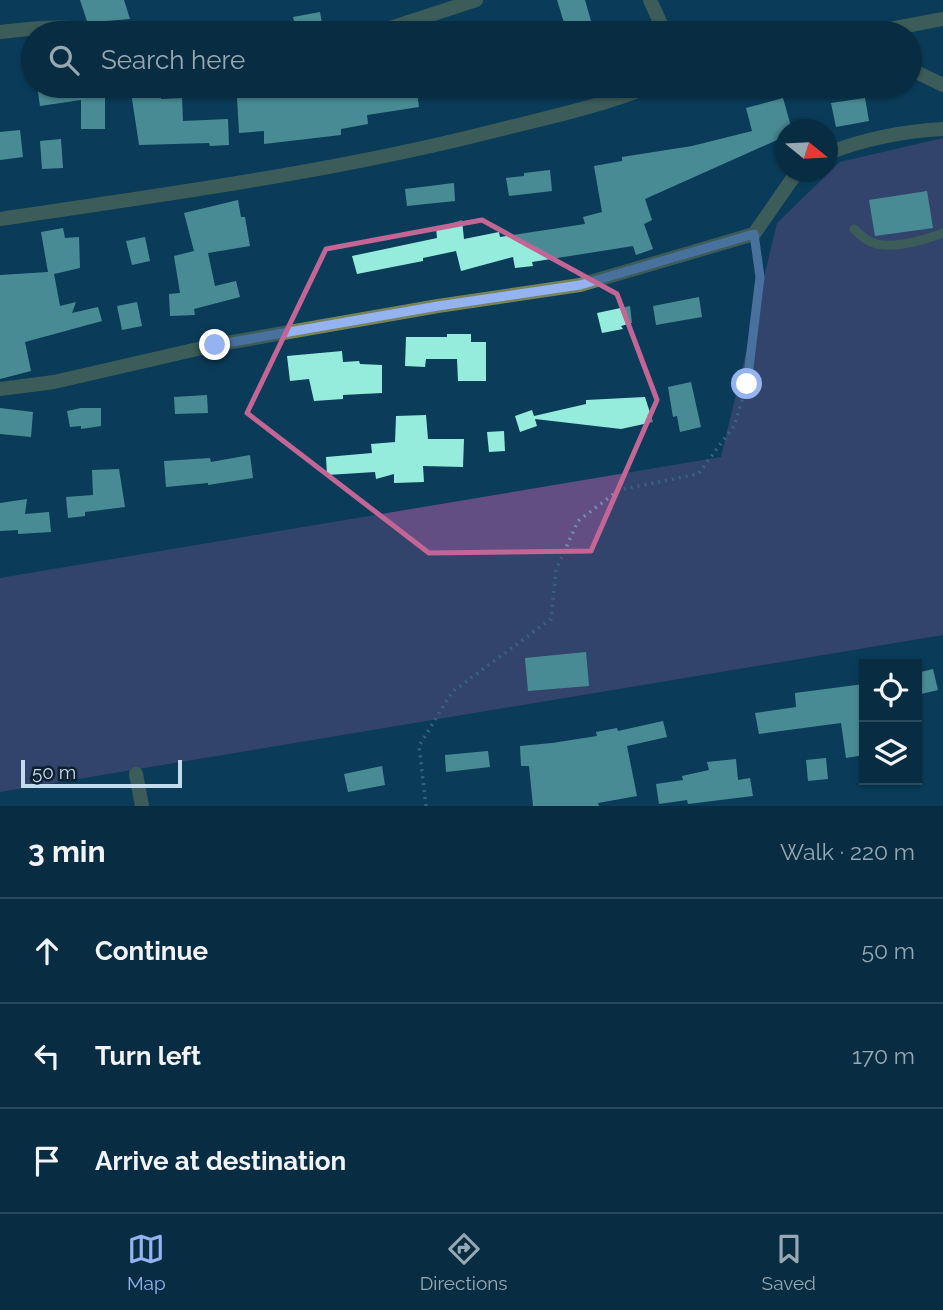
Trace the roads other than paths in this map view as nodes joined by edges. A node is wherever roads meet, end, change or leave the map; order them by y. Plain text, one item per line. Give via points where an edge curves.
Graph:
1 (476, 0) edge
2 (650, 0) edge
3 (444, 6) edge
4 (943, 19) edge
5 (406, 21) edge
6 (660, 21) edge
7 (922, 23) edge
8 (21, 30) edge
9 (0, 32) edge
10 (922, 75) edge
11 (943, 85) edge
12 (624, 98) edge
13 (943, 129) edge
14 (838, 149) edge
15 (789, 182) edge
16 (0, 219) edge
17 (854, 229) dead end
18 (943, 233) edge
19 (0, 388) edge
20 (136, 774) dead end
21 (142, 806) edge

1 - 3 street
2 - 6 street
3 - 5 street
4 - 7 street
8 - 9 street
10 - 11 street
12 - 16 street via 422,150
13 - 14 street via 909,131
15 - 19 street via 754,234 580,285 215,345 54,382
17 - 18 lane via 869,242 892,245
20 - 21 street

